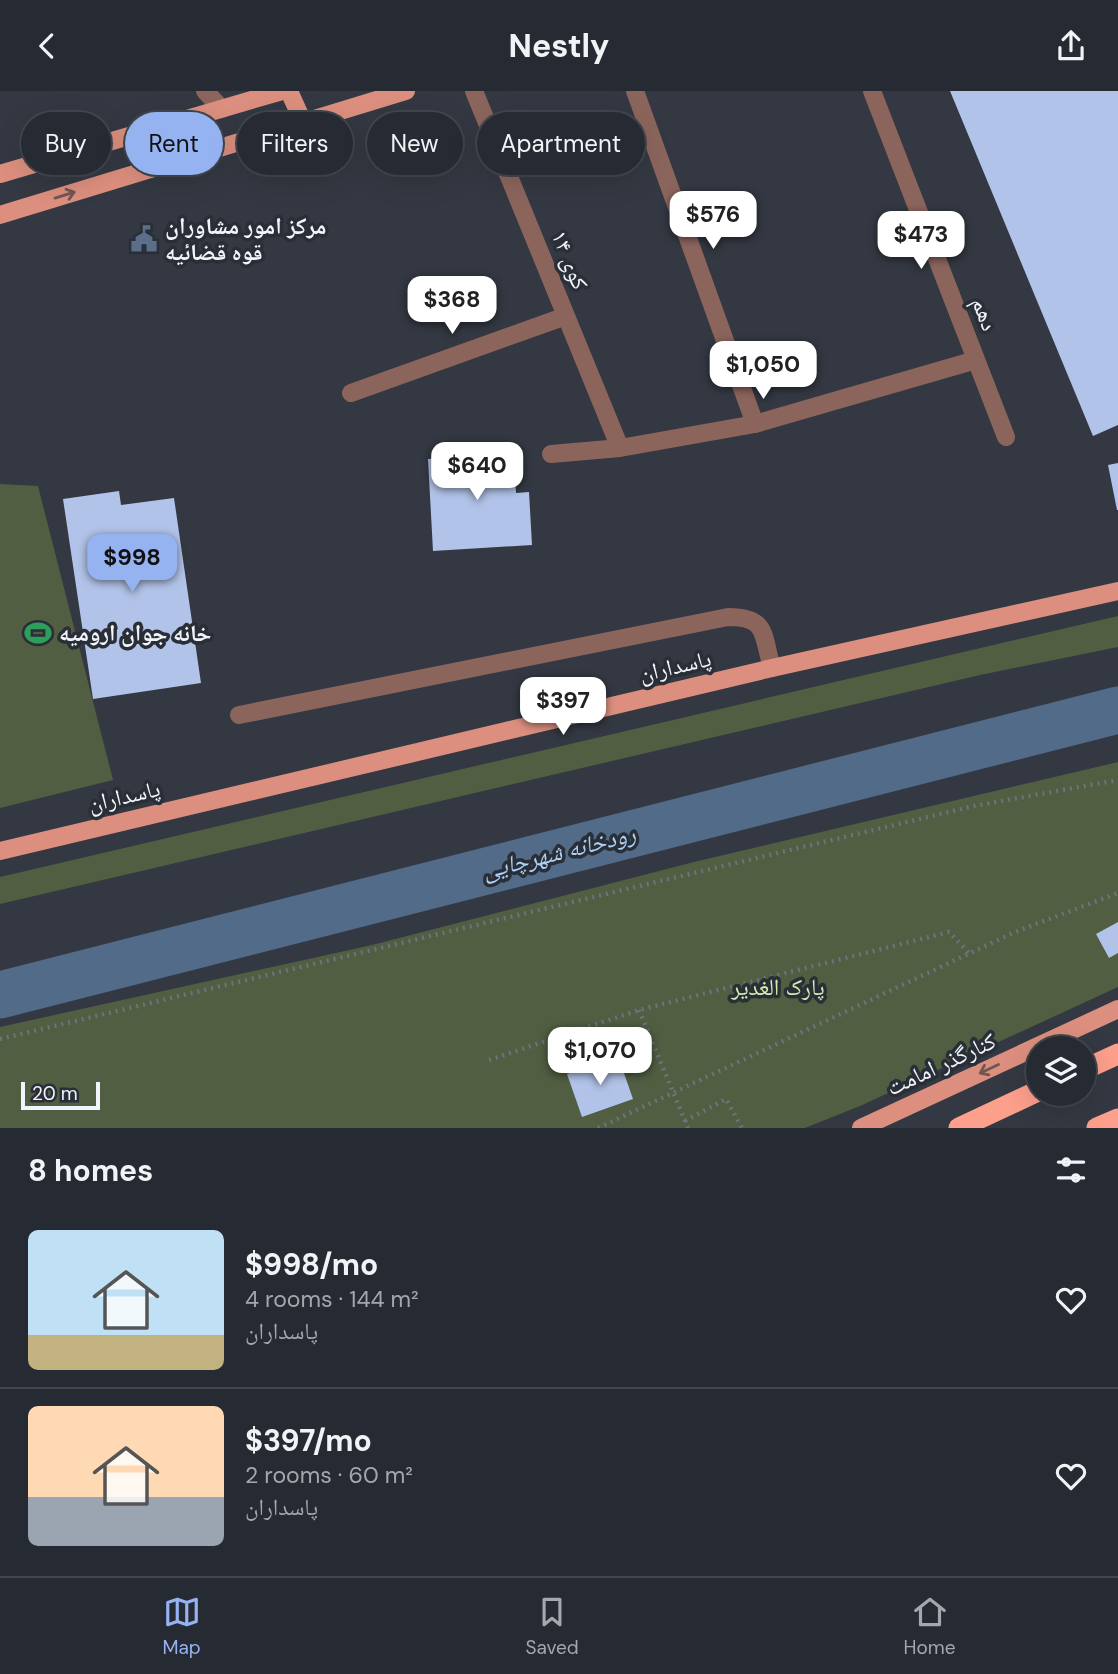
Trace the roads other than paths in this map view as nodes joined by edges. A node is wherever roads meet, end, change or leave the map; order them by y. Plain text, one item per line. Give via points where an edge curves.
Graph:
1 (205, 91) edge
2 (282, 91) edge
3 (289, 91) edge
4 (406, 91) edge
5 (474, 91) edge
6 (635, 91) edge
7 (872, 91) edge
8 (222, 109) junction
9 (298, 112) edge
10 (338, 112) edge
11 (237, 143) edge
12 (0, 174) edge
13 (0, 215) edge
14 (566, 316) junction
15 (976, 360) junction
16 (351, 393) dead end
17 (755, 423) junction
18 (1006, 437) dead end
19 (620, 448) junction
20 (551, 454) dead end
21 (1118, 591) edge
22 (772, 668) junction
23 (239, 715) dead end
24 (0, 851) edge
25 (1118, 1009) edge
26 (1118, 1054) edge
27 (1096, 1064) edge
28 (1026, 1097) edge
29 (1118, 1119) edge
30 (861, 1128) edge
31 (959, 1128) edge
32 (1097, 1128) edge

1 - 8 street
2 - 8 main road
3 - 9 main road
4 - 10 main road
5 - 14 street, کوی ۱۴
6 - 17 street
7 - 15 street, دهم
8 - 12 main road
13 -> 11 main road
14 - 16 street
14 - 19 street, کوی ۱۴
15 - 17 street
15 - 18 street, دهم
17 - 19 street
19 - 20 street
21 - 22 main road, پاسداران
22 - 23 street via 759,624 749,617 728,617
22 - 24 main road, پاسداران
25 -> 30 main road, کنارگذر امامت
26 - 27 highway
28 - 31 highway
29 - 32 highway

